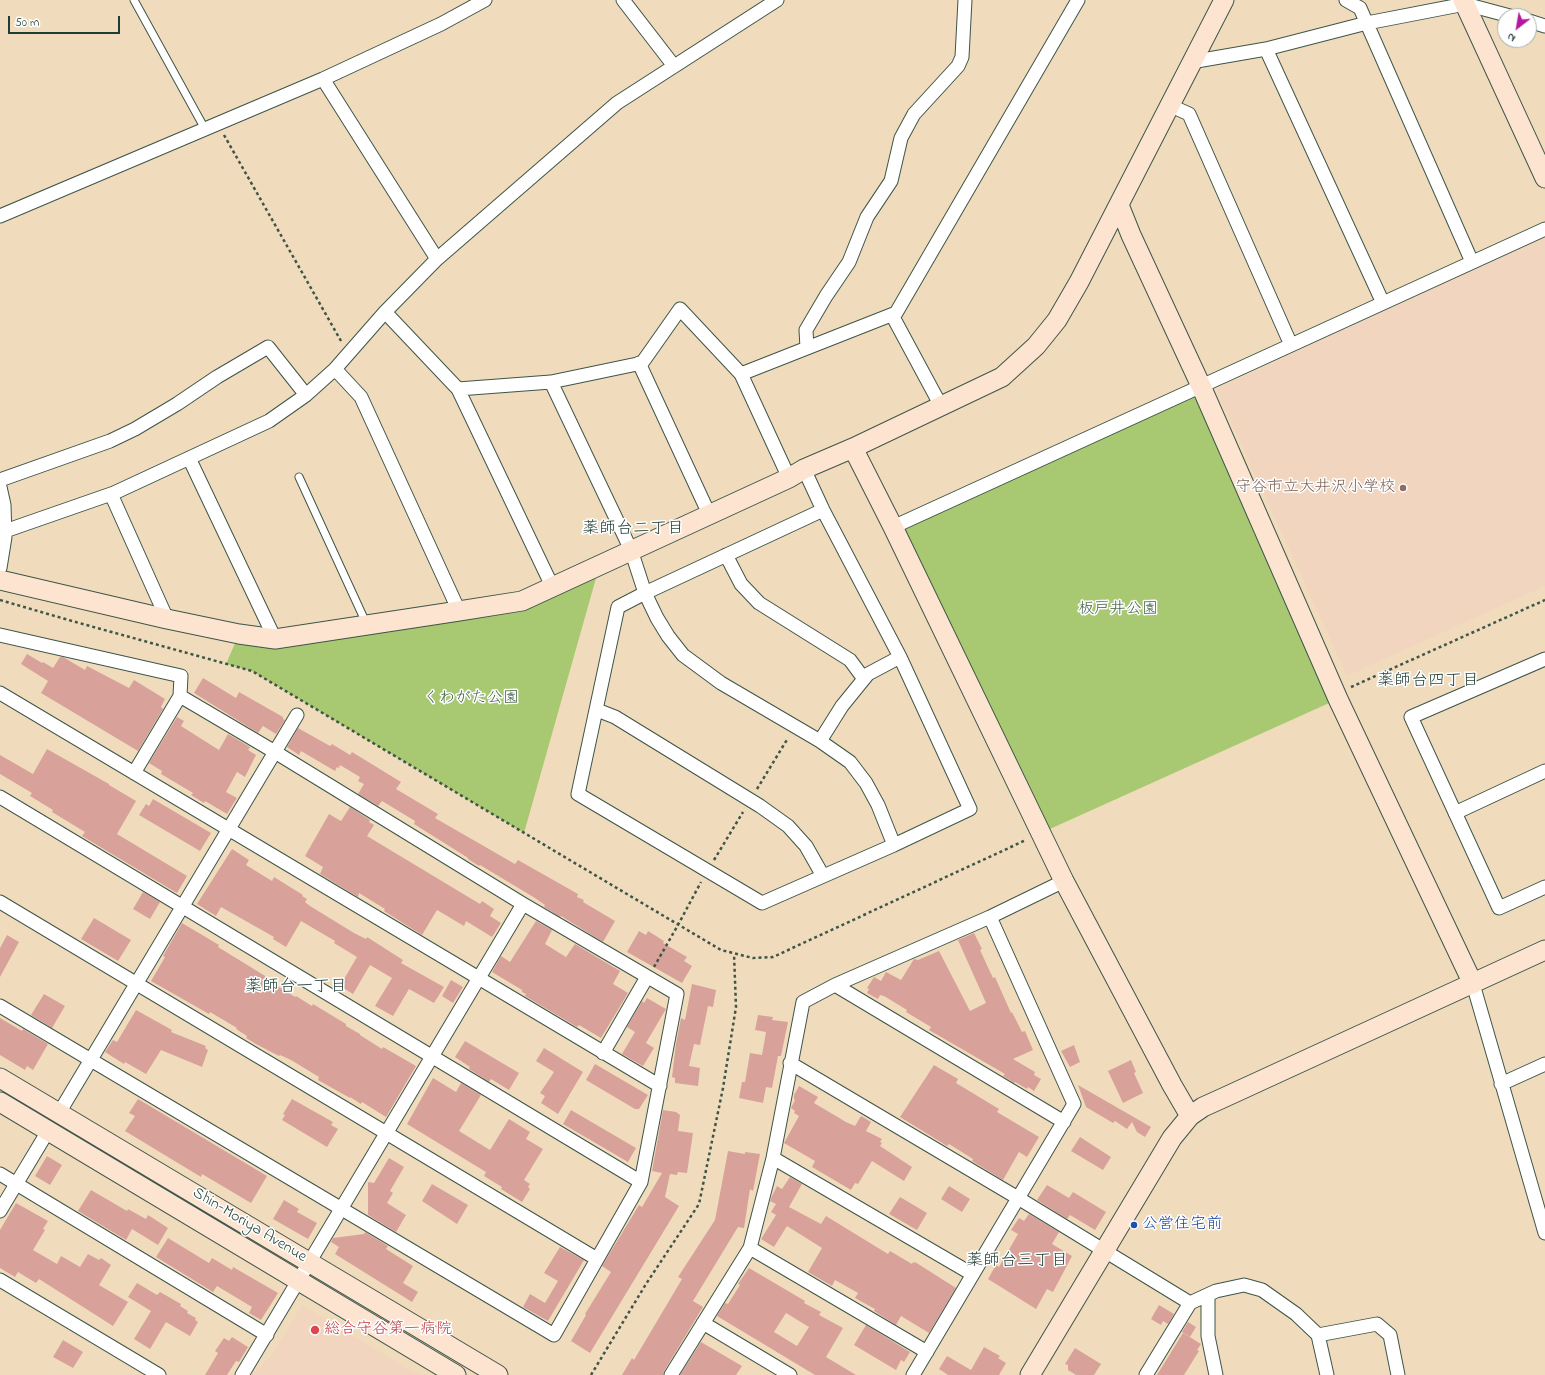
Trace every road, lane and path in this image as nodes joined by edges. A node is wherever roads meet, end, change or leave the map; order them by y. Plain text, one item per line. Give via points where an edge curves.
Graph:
1 (134, 0) edge
2 (485, 0) edge
3 (623, 0) edge
4 (777, 0) edge
5 (966, 0) edge
6 (1078, 0) edge
7 (1224, 0) edge
8 (1346, 0) edge
9 (1464, 2) edge
10 (1497, 12) edge
11 (1367, 23) junction
12 (1266, 49) junction
13 (1191, 62) junction
14 (674, 66) junction
15 (323, 79) junction
16 (1169, 105) junction
17 (218, 124) junction
18 (205, 129) junction
19 (1545, 178) edge
20 (1119, 205) junction
21 (0, 216) edge
22 (1545, 228) edge
23 (437, 259) junction
24 (1472, 262) junction
25 (1382, 303) junction
26 (385, 312) junction
27 (892, 315) junction
28 (1291, 345) junction
29 (807, 348) junction
30 (348, 354) junction
31 (639, 363) junction
32 (335, 369) junction
33 (741, 374) junction
34 (551, 382) junction
35 (1201, 386) junction
36 (458, 389) junction
37 (306, 395) junction
38 (941, 406) junction
39 (853, 448) junction
40 (189, 458) junction
41 (796, 474) junction
42 (299, 477) dead end
43 (0, 480) edge
44 (0, 487) edge
45 (111, 494) junction
46 (823, 510) junction
47 (709, 514) junction
48 (893, 526) junction
49 (5, 531) junction
50 (631, 550) junction
51 (726, 556) junction
52 (0, 568) edge
53 (0, 580) edge
54 (552, 586) junction
55 (645, 593) junction
56 (0, 600) edge
57 (1545, 600) edge
58 (459, 611) junction
59 (168, 619) junction
60 (367, 625) junction
61 (0, 634) edge
62 (275, 639) junction
63 (900, 657) junction
64 (1545, 659) edge
65 (864, 679) junction
66 (0, 693) edge
67 (1336, 693) junction
68 (180, 696) junction
69 (597, 710) junction
70 (297, 715) dead end
71 (795, 726) junction
72 (820, 741) junction
73 (275, 752) junction
74 (1545, 771) edge
75 (134, 773) junction
76 (0, 797) edge
77 (751, 800) junction
78 (1455, 813) junction
79 (229, 829) junction
80 (1041, 833) junction
81 (894, 845) junction
82 (707, 870) junction
83 (823, 876) junction
84 (1064, 881) junction
85 (1545, 887) edge
86 (0, 902) edge
87 (524, 904) junction
88 (183, 906) junction
89 (990, 917) junction
90 (678, 925) junction
91 (1545, 950) edge
92 (734, 954) junction
93 (647, 977) junction
94 (478, 980) junction
95 (136, 984) junction
96 (1473, 984) junction
97 (835, 985) junction
98 (0, 1006) edge
99 (603, 1053) junction
100 (432, 1056) junction
101 (92, 1059) junction
102 (790, 1062) junction
103 (1545, 1064) edge
104 (0, 1078) edge
105 (1501, 1084) junction
106 (660, 1086) junction
107 (0, 1102) edge
108 (59, 1113) junction
109 (1190, 1116) junction
110 (1064, 1122) junction
111 (48, 1131) junction
112 (386, 1133) junction
113 (773, 1158) junction
114 (0, 1174) edge
115 (641, 1182) junction
116 (16, 1184) junction
117 (1018, 1198) junction
118 (342, 1209) junction
119 (0, 1211) edge
120 (1545, 1233) edge
121 (750, 1248) junction
122 (1105, 1251) junction
123 (596, 1259) junction
124 (310, 1262) junction
125 (972, 1274) junction
126 (0, 1280) edge
127 (299, 1282) junction
128 (1208, 1295) junction
129 (1190, 1303) junction
130 (703, 1323) junction
131 (267, 1335) junction
132 (1318, 1335) junction
133 (927, 1352) junction
134 (159, 1375) edge
135 (242, 1375) edge
136 (456, 1375) edge
137 (498, 1375) edge
138 (591, 1375) edge
139 (670, 1375) edge
140 (790, 1375) edge
141 (913, 1375) edge
142 (1030, 1375) edge
143 (1146, 1375) edge
144 (1216, 1375) edge
145 (1327, 1375) edge
146 (1398, 1375) edge

1 - 18 lane
2 - 15 street via 441,24
3 - 14 street
4 - 14 street
5 - 29 street via 962,57 958,66 914,114 901,138 891,181 867,217 849,262 806,330
6 - 27 street via 896,313
7 - 13 street
8 - 11 street via 1360,8
9 - 10 street
9 - 11 street
9 - 19 street
11 - 12 street
11 - 24 street
12 - 13 street
12 - 25 street
13 - 16 street
14 - 23 street via 617,103
15 - 17 street
15 - 23 street
16 - 20 street
16 - 28 street via 1190,114
17 - 18 street
17 - 30 path
18 - 21 street
20 - 35 street
20 - 38 street via 1057,320 1036,346 1002,377
22 - 24 street
23 - 26 street
24 - 25 street
25 - 28 street
26 - 30 street
26 - 36 street
27 - 29 street
27 - 38 street
28 - 35 street
29 - 33 street
30 - 32 street
31 - 33 street via 642,363 680,309
31 - 34 street
31 - 47 street
32 - 37 street
32 - 58 street via 361,397
33 - 41 street
34 - 36 street
34 - 50 street
35 - 48 street
35 - 67 street
36 - 54 street
37 - 40 street via 269,421
37 - 43 street via 268,347 135,429 110,441
38 - 39 street
39 - 41 street
39 - 48 street
40 - 45 street
40 - 62 street
41 - 46 street
41 - 47 street
42 - 60 lane
44 - 49 street
45 - 49 street
45 - 59 street
46 - 51 street
46 - 63 street
47 - 50 street
48 - 80 street
49 - 52 street
50 - 54 street
50 - 55 street
51 - 55 street
51 - 65 street via 741,584 759,603 850,660
53 - 59 street
54 - 58 street via 522,600
55 - 69 street via 618,607
55 - 71 street via 668,636 683,655 722,683
56 - 90 path via 252,671
57 - 67 path
58 - 60 street
59 - 62 street
60 - 62 street
61 - 68 street via 181,676
63 - 65 street via 868,674
63 - 81 street via 970,809
64 - 78 street via 1411,717
65 - 72 street via 842,706
66 - 75 street
67 - 96 street
68 - 73 street
68 - 75 street
69 - 77 street via 615,717
69 - 82 street via 578,794
70 - 73 street
71 - 72 street
71 - 77 path
72 - 81 street via 850,762 866,783
73 - 79 street
73 - 87 street
74 - 78 street
75 - 79 street
76 - 88 street
77 - 82 path
77 - 83 street via 788,826 806,846
78 - 85 street via 1499,908
79 - 88 street
79 - 94 street
80 - 84 street
80 - 92 path via 773,957 753,958
81 - 83 street
82 - 83 street via 762,903
82 - 90 path
84 - 89 street
84 - 109 street
86 - 95 street
87 - 93 street
87 - 94 street
88 - 95 street
88 - 100 street
89 - 97 street
89 - 110 street via 1074,1104
90 - 92 path via 721,950
90 - 93 path
91 - 96 street
92 - 138 path via 736,1007 723,1088 699,1204 646,1284
93 - 99 street
93 - 106 street via 676,994
94 - 99 street
94 - 100 street
95 - 101 street
95 - 112 street
96 - 105 street
96 - 109 street via 1203,1107
97 - 102 street via 803,1002
97 - 110 street
98 - 101 street
99 - 106 street
100 - 112 street
100 - 115 street
101 - 108 street
101 - 118 street
102 - 113 street
102 - 117 street
103 - 105 street
104 - 108 street, Shin-Moriya Avenue
105 - 120 street
106 - 115 street
107 - 111 street, Shin-Moriya Avenue
108 - 124 street, Shin-Moriya Avenue
109 - 122 street via 1172,1138
110 - 117 street
111 - 116 street
111 - 127 street, Shin-Moriya Avenue
112 - 118 street
112 - 123 street
113 - 121 street
113 - 125 street
114 - 116 street
115 - 123 street
116 - 119 street
116 - 131 street
117 - 122 street
117 - 125 street
118 - 123 street via 554,1334
118 - 124 street
121 - 130 street
121 - 133 street
122 - 129 street
122 - 142 street
124 - 127 street
124 - 137 street, Shin-Moriya Avenue
125 - 133 street
126 - 134 street
127 - 131 street
127 - 136 street, Shin-Moriya Avenue
128 - 129 street
128 - 132 street via 1244,1285 1262,1290 1296,1314
128 - 144 street via 1208,1336
129 - 143 street
130 - 139 street
130 - 140 street
131 - 135 street
132 - 145 street
132 - 146 street via 1377,1324 1390,1335
133 - 141 street

